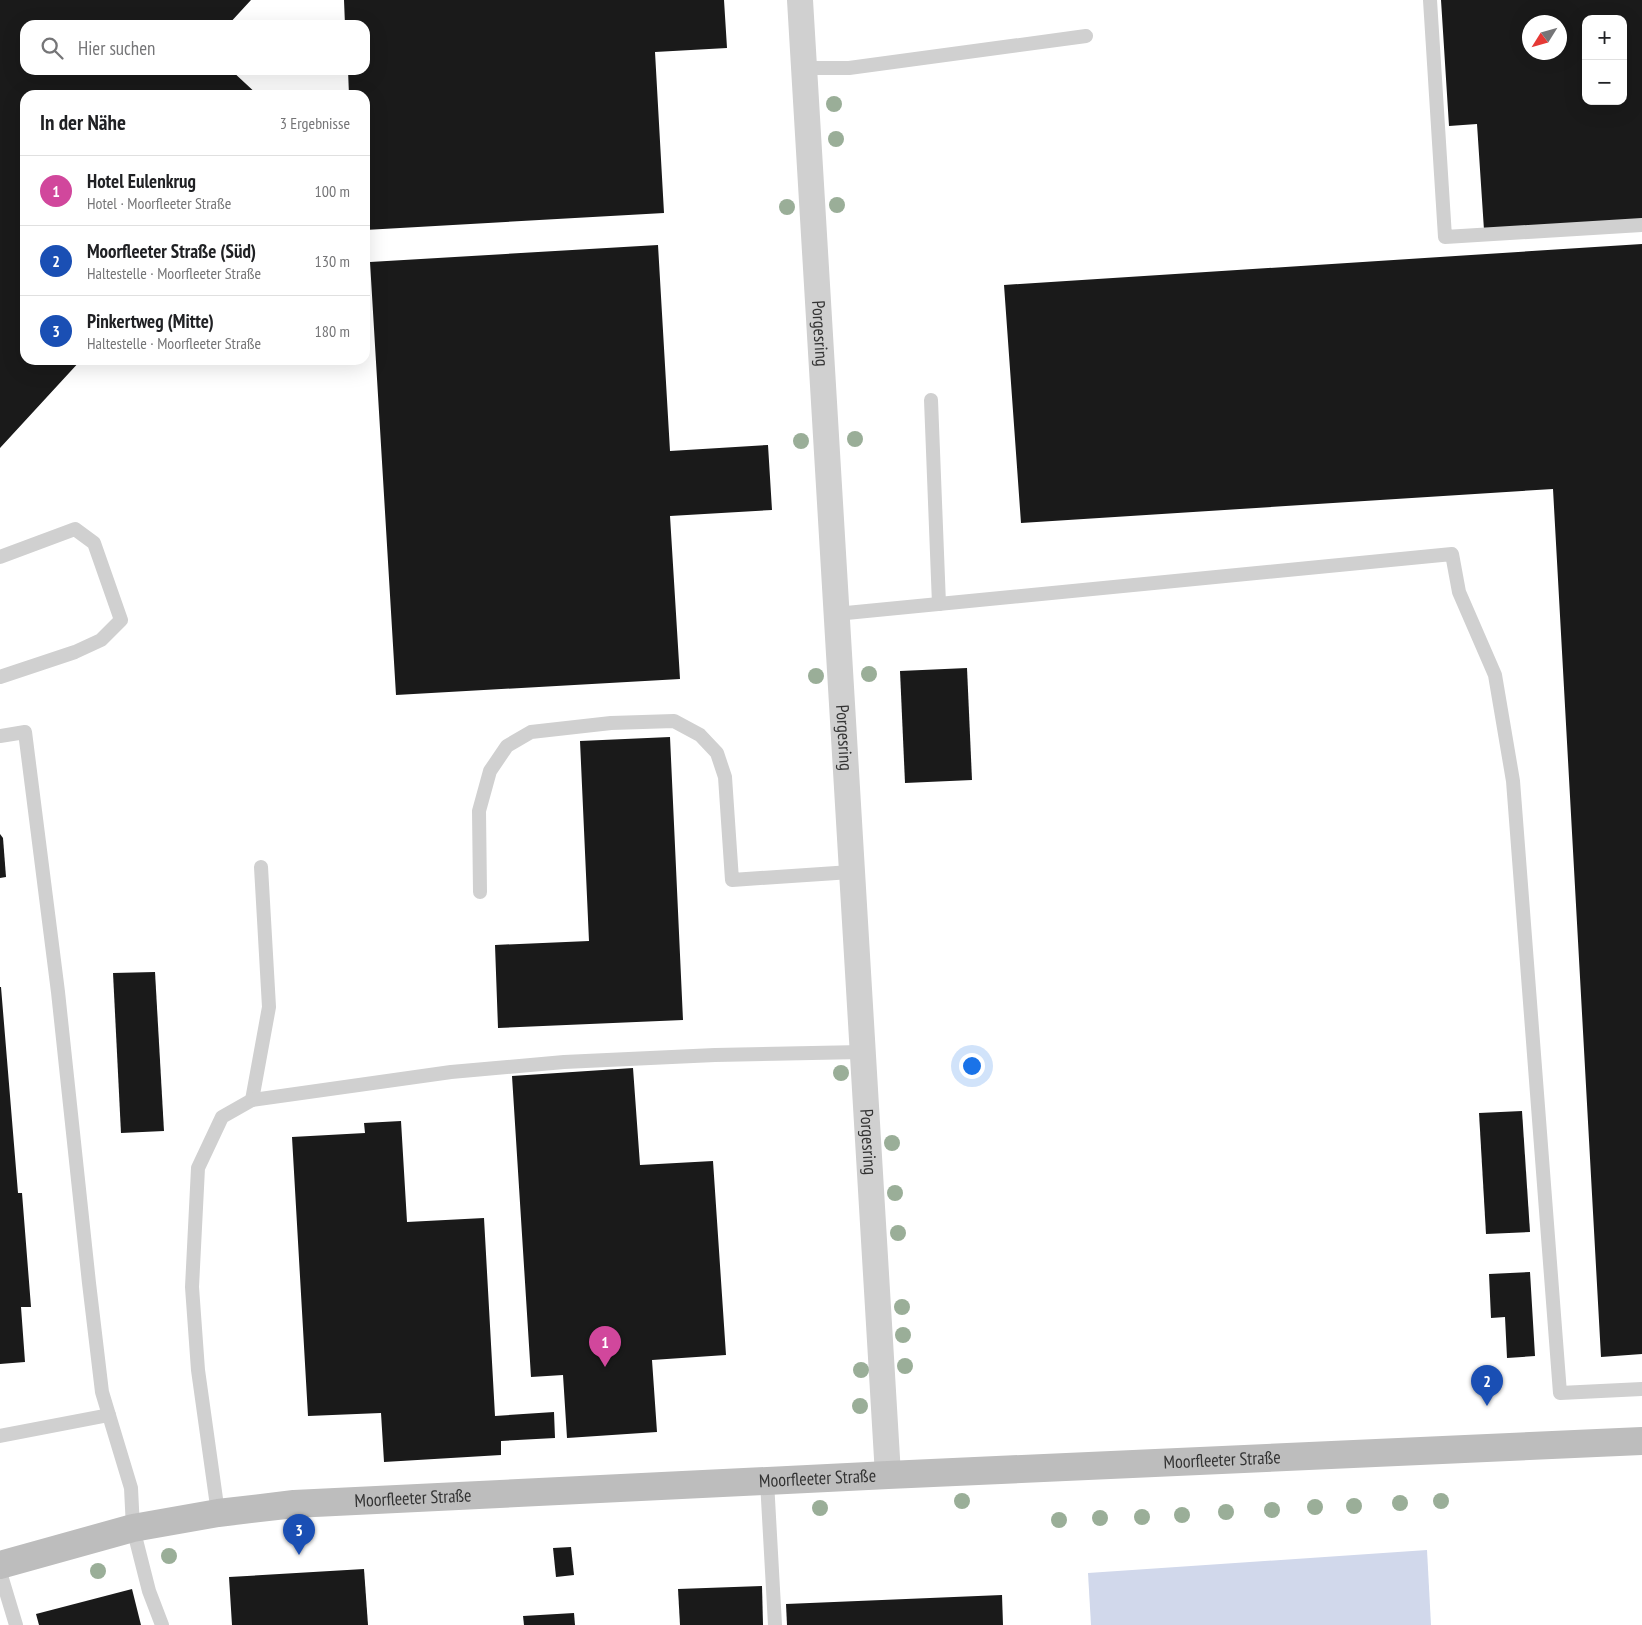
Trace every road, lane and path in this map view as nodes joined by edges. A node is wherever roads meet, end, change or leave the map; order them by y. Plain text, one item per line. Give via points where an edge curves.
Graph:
1 (800, 0) edge
2 (1430, 0) edge
3 (1086, 36) dead end
4 (804, 68) junction
5 (1642, 225) edge
6 (931, 400) dead end
7 (0, 557) edge
8 (939, 604) junction
9 (836, 614) junction
10 (0, 677) edge
11 (0, 736) edge
12 (261, 867) dead end
13 (851, 872) junction
14 (480, 892) dead end
15 (862, 1052) junction
16 (252, 1100) junction
17 (1642, 1389) edge
18 (109, 1415) junction
19 (0, 1436) edge
20 (1642, 1441) edge
21 (888, 1475) junction
22 (767, 1481) junction
23 (218, 1513) junction
24 (132, 1528) junction
25 (0, 1565) edge
26 (0, 1572) edge
27 (16, 1625) edge
28 (162, 1625) edge
29 (775, 1625) edge

1 - 4 street, Porgesring
2 - 5 lane via 1445,237
3 - 4 lane via 850,68
4 - 9 street, Porgesring
6 - 8 lane
7 - 10 lane via 74,529 94,543 121,620 101,640
8 - 9 lane
8 - 17 lane via 1452,554 1459,592 1495,675 1514,781 1560,1393
9 - 13 street, Porgesring
11 - 18 lane via 25,732 59,1002 91,1303 102,1392
12 - 16 lane via 269,1007
13 - 14 lane via 732,880 725,777 716,753 700,734 674,721 611,723 531,732 507,746 490,771 479,811
13 - 15 street, Porgesring
15 - 16 lane via 564,1062 451,1072
15 - 21 street, Porgesring
16 - 23 lane via 222,1117 198,1168 193,1297 198,1370
18 - 19 lane
18 - 24 lane via 131,1488
20 - 21 street, Moorfleeter Straße
21 - 22 street, Moorfleeter Straße
22 - 23 street, Moorfleeter Straße via 294,1504
22 - 29 lane
23 - 24 street, Moorfleeter Straße
24 - 25 street, Moorfleeter Straße
24 - 28 lane
26 - 27 lane

